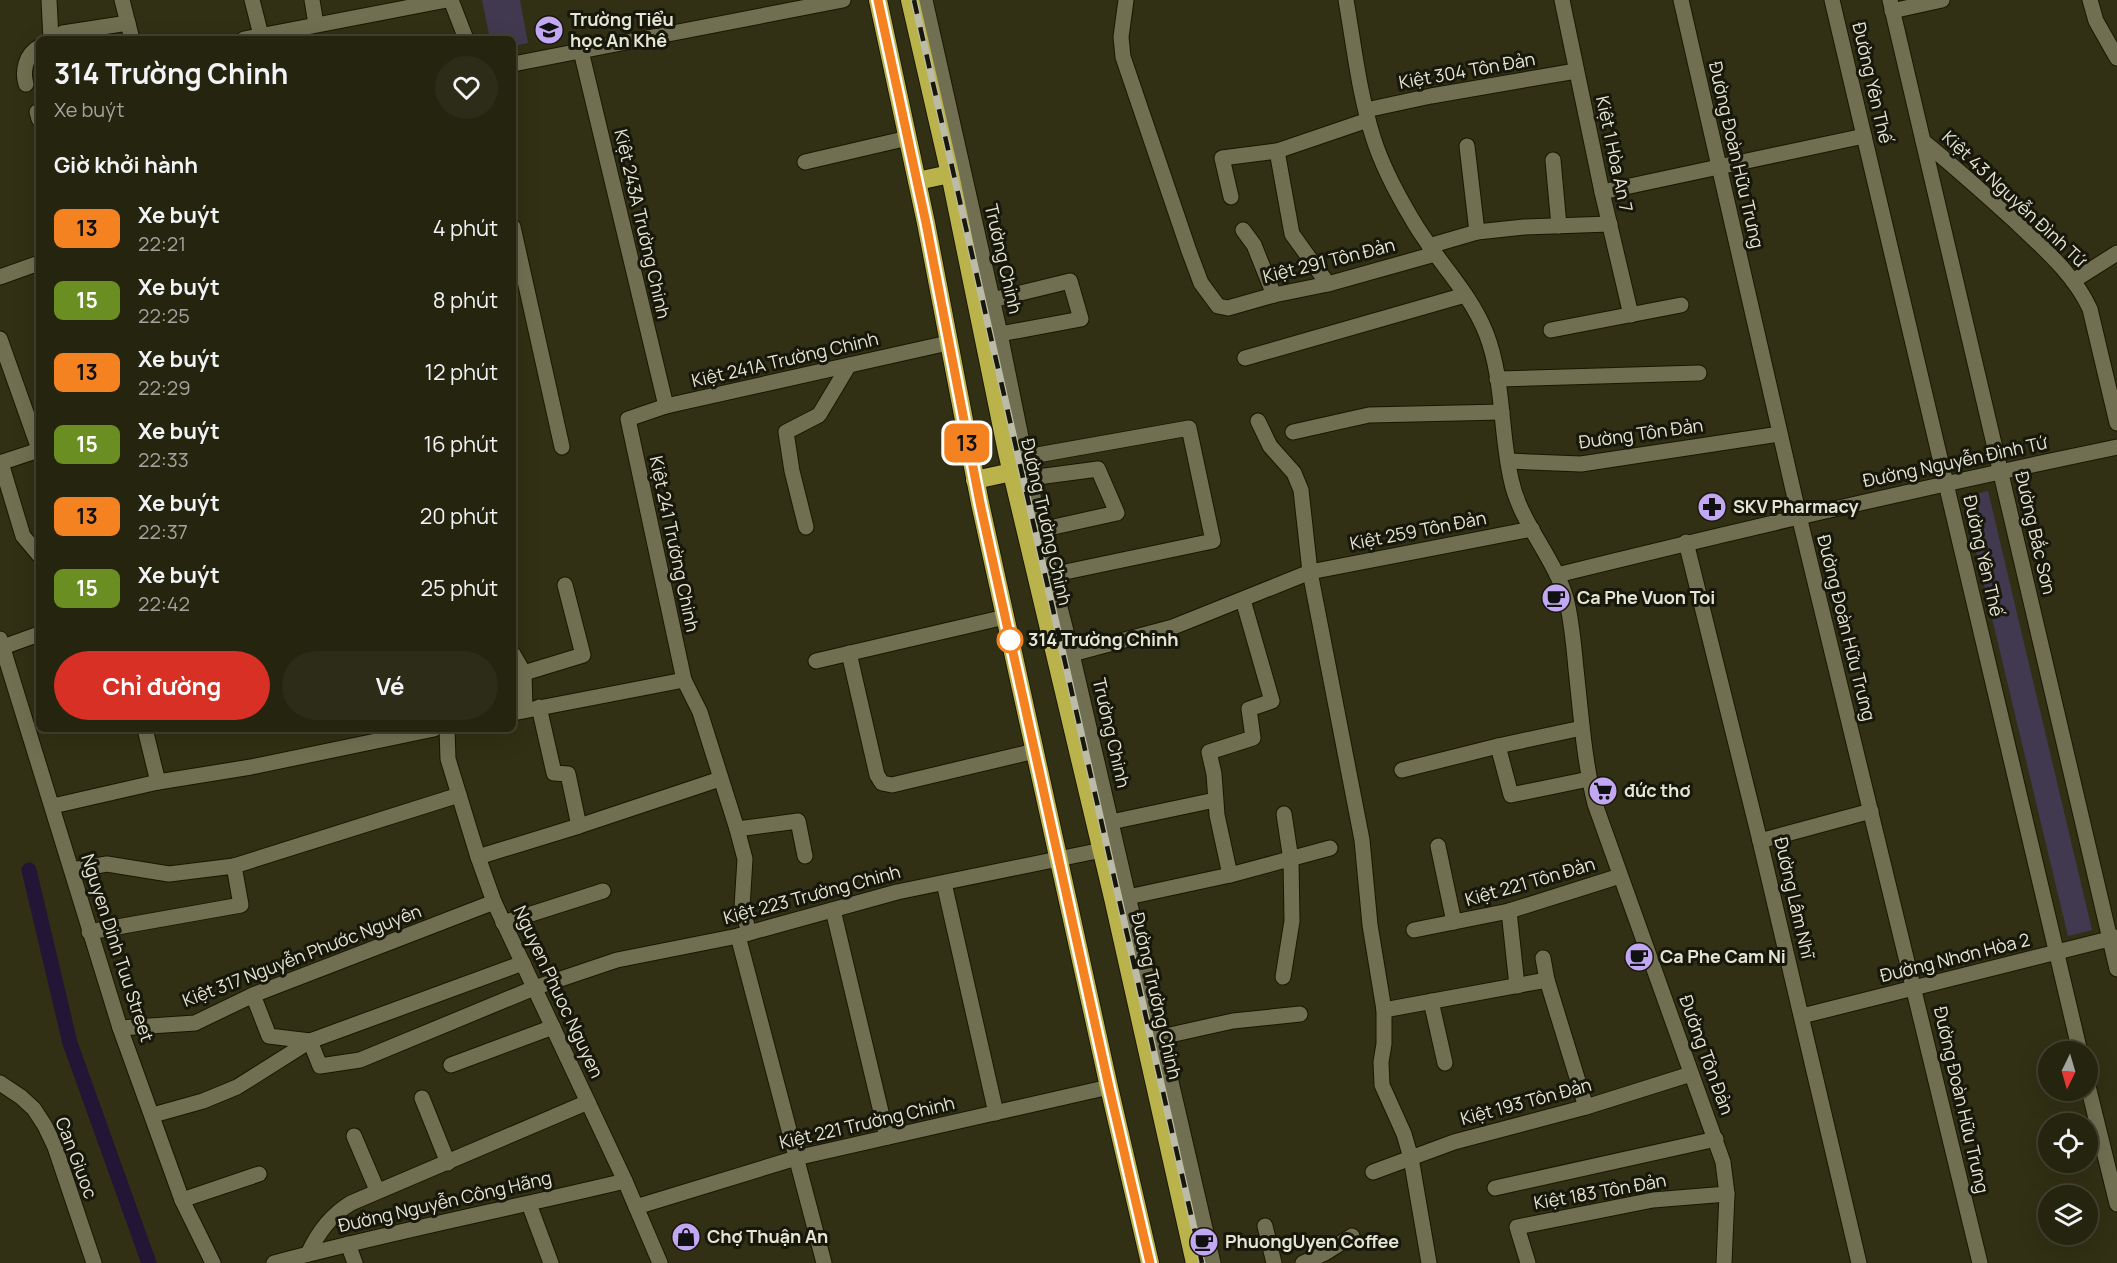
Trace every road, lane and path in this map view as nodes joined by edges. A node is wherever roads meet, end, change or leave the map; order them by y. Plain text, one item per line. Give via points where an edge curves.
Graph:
1 (49, 0) edge
2 (122, 0) edge
3 (252, 0) edge
4 (312, 0) edge
5 (449, 0) edge
6 (843, 0) edge
7 (878, 0) edge
8 (910, 0) edge
9 (925, 0) edge
10 (1126, 0) edge
11 (1346, 0) edge
12 (1562, 0) edge
13 (1681, 0) edge
14 (1832, 0) edge
15 (1942, 0) edge
16 (2090, 0) edge
17 (1891, 5) edge
18 (128, 23) junction
19 (316, 24) junction
20 (51, 36) edge
21 (60, 36) edge
22 (131, 36) edge
23 (262, 36) edge
24 (266, 36) edge
25 (465, 36) edge
26 (36, 50) edge
27 (581, 51) junction
28 (2117, 58) edge
29 (516, 63) edge
30 (1576, 71) junction
31 (26, 84) dead end
32 (1367, 115) junction
33 (1864, 136) junction
34 (908, 138) junction
35 (1923, 141) junction
36 (1467, 146) dead end
37 (1277, 151) junction
38 (1553, 160) dead end
39 (805, 162) dead end
40 (1718, 166) junction
41 (950, 174) junction
42 (917, 181) junction
43 (1602, 192) junction
44 (1231, 197) dead end
45 (1610, 224) junction
46 (1558, 226) junction
47 (1243, 230) dead end
48 (1477, 232) junction
49 (516, 240) edge
50 (1432, 250) junction
51 (2117, 253) edge
52 (36, 264) edge
53 (0, 277) edge
54 (2073, 281) junction
55 (1328, 284) junction
56 (1274, 295) junction
57 (1465, 295) junction
58 (992, 300) junction
59 (1681, 305) dead end
60 (1631, 315) junction
61 (1551, 330) dead end
62 (1000, 334) junction
63 (0, 339) edge
64 (948, 343) junction
65 (1245, 358) dead end
66 (849, 365) junction
67 (1699, 373) dead end
68 (1497, 379) junction
69 (666, 406) junction
70 (1502, 412) junction
71 (630, 417) joint
72 (1258, 421) dead end
73 (2117, 423) edge
74 (1293, 432) dead end
75 (1780, 434) junction
76 (36, 441) edge
77 (562, 447) dead end
78 (2117, 447) edge
79 (36, 450) edge
80 (1026, 457) junction
81 (1508, 461) junction
82 (0, 463) edge
83 (2000, 471) junction
84 (1012, 472) junction
85 (1030, 478) junction
86 (975, 480) junction
87 (1951, 483) junction
88 (1799, 516) junction
89 (806, 527) dead end
90 (1532, 529) junction
91 (1040, 530) junction
92 (1686, 542) junction
93 (36, 551) edge
94 (1310, 572) junction
95 (1051, 575) junction
96 (1557, 575) junction
97 (565, 585) dead end
98 (1243, 600) junction
99 (1005, 617) junction
100 (36, 635) edge
101 (1, 643) edge
102 (849, 653) junction
103 (1072, 654) junction
104 (516, 659) edge
105 (816, 661) dead end
106 (524, 673) junction
107 (684, 680) junction
108 (526, 710) edge
109 (1582, 728) junction
110 (146, 732) edge
111 (420, 732) edge
112 (447, 732) edge
113 (1498, 746) junction
114 (1035, 751) junction
115 (1402, 770) dead end
116 (720, 779) junction
117 (1589, 779) junction
118 (158, 782) junction
119 (459, 795) junction
120 (1215, 800) junction
121 (53, 806) junction
122 (1871, 811) junction
123 (1284, 814) dead end
124 (1111, 822) junction
125 (579, 826) junction
126 (737, 829) junction
127 (1760, 841) junction
128 (1438, 846) dead end
129 (1330, 848) dead end
130 (1101, 850) junction
131 (805, 856) dead end
132 (478, 857) junction
133 (1059, 859) junction
134 (1291, 860) junction
135 (234, 866) junction
136 (72, 870) junction
137 (1230, 875) junction
138 (1620, 876) junction
139 (944, 883) junction
140 (603, 891) dead end
141 (1128, 897) junction
142 (494, 903) junction
143 (833, 910) junction
144 (1509, 911) junction
145 (1454, 922) junction
146 (503, 923) junction
147 (1414, 930) dead end
148 (89, 932) junction
149 (744, 934) junction
150 (2113, 938) edge
151 (2063, 951) junction
152 (1543, 958) dead end
153 (523, 963) junction
154 (2117, 969) edge
155 (1282, 977) dead end
156 (1547, 980) junction
157 (1517, 986) junction
158 (534, 988) junction
159 (1915, 989) junction
160 (253, 996) junction
161 (1431, 1001) junction
162 (1384, 1010) junction
163 (1300, 1014) dead end
164 (1802, 1016) junction
165 (553, 1027) junction
166 (120, 1028) junction
167 (1161, 1036) junction
168 (310, 1041) junction
169 (2078, 1041) edge
170 (1445, 1063) dead end
171 (451, 1065) dead end
172 (1691, 1074) junction
173 (0, 1083) edge
174 (1109, 1087) junction
175 (422, 1098) dead end
176 (2092, 1101) edge
177 (588, 1102) junction
178 (1586, 1107) junction
179 (996, 1113) junction
180 (153, 1115) junction
181 (354, 1136) dead end
182 (887, 1137) junction
183 (1716, 1139) junction
184 (796, 1158) junction
185 (1411, 1158) junction
186 (448, 1163) junction
187 (1373, 1172) dead end
188 (259, 1174) dead end
189 (625, 1180) junction
190 (1495, 1188) dead end
191 (377, 1190) junction
192 (1727, 1194) junction
193 (182, 1200) junction
194 (529, 1204) junction
195 (2117, 1204) edge
196 (636, 1207) junction
197 (1266, 1227) dead end
198 (1352, 1236) dead end
199 (348, 1244) junction
200 (308, 1254) junction
201 (94, 1263) edge
202 (213, 1263) edge
203 (274, 1263) edge
204 (355, 1263) edge
205 (551, 1263) edge
206 (660, 1263) edge
207 (824, 1263) edge
208 (1150, 1263) edge
209 (1195, 1263) edge
210 (1213, 1263) edge
211 (1274, 1263) edge
212 (1303, 1263) edge
213 (1429, 1263) edge
214 (1528, 1263) edge
215 (1724, 1263) edge
216 (1859, 1263) edge
217 (1980, 1263) edge

1 - 20 street
2 - 18 street
3 - 23 street
4 - 19 street
5 - 19 street
5 - 25 street
6 - 27 street
7 - 34 highway
8 - 41 highway, Đường Trường Chinh
9 - 58 street, Trường Chinh
10 - 56 street, Kiệt 291 Tôn Đản via 1121,37 1123,57 1201,283 1218,306 1228,308
11 - 32 street, Đường Tôn Đản
12 - 30 street, Kiệt 1 Hòa An 7
13 - 40 street, Đường Đoàn Hữu Trưng
14 - 33 street, Đường Yên Thế
15 - 17 street
16 - 28 street via 2096,21
17 - 35 street, Đường Bắc Sơn
18 - 21 street
18 - 22 street
19 - 24 street
26 - 31 street via 25,67
27 - 29 street
27 - 69 street, Kiệt 243A Trường Chinh
30 - 32 street, Kiệt 304 Tôn Đản via 1431,96
30 - 43 street, Kiệt 1 Hòa An 7
32 - 37 street, Kiệt 304 Tôn Đản
32 - 50 street, Đường Tôn Đản via 1397,193
33 - 40 street
33 - 87 street, Đường Yên Thế
34 - 39 street
34 - 42 highway
35 - 54 street, Kiệt 43 Nguyễn Đình Tứ via 2039,244
35 - 83 street, Đường Bắc Sơn
36 - 48 street
37 - 44 street, Kiệt 304 Tôn Đản via 1222,158
37 - 55 street via 1292,234
38 - 46 street
40 - 43 street
40 - 75 street, Đường Đoàn Hữu Trưng
41 - 42 highway
41 - 84 highway, Đường Trường Chinh
42 - 64 highway
43 - 45 street, Kiệt 1 Hòa An 7
45 - 46 street, Kiệt 291 Tôn Đản
45 - 60 street, Kiệt 1 Hòa An 7
46 - 48 street, Kiệt 291 Tôn Đản
47 - 56 street via 1254,245
48 - 50 street, Kiệt 291 Tôn Đản
49 - 77 street
50 - 55 street, Kiệt 291 Tôn Đản
50 - 57 street, Đường Tôn Đản
51 - 54 street
52 - 53 street
54 - 73 street, Kiệt 43 Nguyễn Đình Tứ via 2090,309
55 - 56 street, Kiệt 291 Tôn Đản
57 - 65 street
57 - 68 street, Đường Tôn Đản via 1486,333
58 - 62 street, Trường Chinh
58 - 62 street via 1070,280 1081,319
59 - 60 street
60 - 61 street
62 - 80 street, Trường Chinh
63 - 76 street
64 - 66 street, Kiệt 241A Trường Chinh
64 - 86 highway
66 - 69 street, Kiệt 241A Trường Chinh
66 - 89 street via 819,415 786,432
67 - 68 street
68 - 70 street, Đường Tôn Đản
69 - 71 street, Kiệt 241A Trường Chinh
70 - 74 street via 1369,415
70 - 81 street, Đường Tôn Đản
71 - 107 street, Kiệt 241 Trường Chinh via 629,430
72 - 94 street via 1270,446 1298,480
75 - 81 street, Đường Tôn Đản via 1581,464
75 - 88 street, Đường Đoàn Hữu Trưng
78 - 83 street, Đường Nguyễn Đình Tứ
79 - 82 street
80 - 85 street, Trường Chinh
80 - 95 street via 1189,428 1212,541
81 - 90 street, Đường Tôn Đản via 1515,494
82 - 93 street via 23,536
83 - 87 street, Đường Nguyễn Đình Tứ
83 - 150 street, Đường Bắc Sơn
84 - 86 highway
84 - 130 highway, Đường Trường Chinh
85 - 91 street, Trường Chinh
85 - 91 street, Đường Trường Chinh via 1098,469 1116,513
86 - 99 highway
87 - 88 street, Đường Nguyễn Đình Tứ
87 - 151 street, Đường Yên Thế
88 - 92 street, Đường Nguyễn Đình Tứ
88 - 122 street, Đường Đoàn Hữu Trưng
90 - 94 street, Kiệt 259 Tôn Đản
90 - 96 street, Đường Tôn Đản
91 - 95 street, Trường Chinh
92 - 96 street, Đường Nguyễn Đình Tứ
92 - 127 street, Đường Lâm Nhĩ
94 - 98 street, Kiệt 259 Tôn Đản
94 - 162 street via 1362,840
95 - 103 street, Trường Chinh
96 - 109 street, Đường Tôn Đản via 1571,625
97 - 106 street via 583,655
98 - 103 street, Kiệt 259 Tôn Đản via 1173,627
98 - 120 street via 1272,701 1249,709 1252,738 1209,752 1215,774
99 - 102 street
99 - 114 highway
100 - 101 street
101 - 121 street, Nguyen Dinh Tuu Street
102 - 105 street
102 - 114 street via 877,776 882,783 892,785
103 - 124 street, Trường Chinh
104 - 106 street
106 - 108 street
107 - 108 street
107 - 116 street, Kiệt 241 Trường Chinh via 700,712
108 - 125 street via 554,773 568,774
109 - 113 street
109 - 117 street, Đường Tôn Đản
110 - 118 street
111 - 118 street
112 - 119 street, Nguyen Phuoc Nguyen via 448,759
113 - 115 street
113 - 117 street via 1511,795
114 - 133 highway
116 - 125 street
116 - 126 street, Kiệt 241 Trường Chinh
117 - 138 street, Đường Tôn Đản
118 - 121 street
119 - 132 street, Nguyen Phuoc Nguyen
119 - 135 street
120 - 124 street
120 - 137 street
121 - 136 street, Nguyen Dinh Tuu Street
122 - 127 street
122 - 159 street, Đường Đoàn Hữu Trưng
123 - 134 street
124 - 141 street, Trường Chinh
125 - 132 street
126 - 131 street via 798,821
126 - 149 street, Kiệt 241 Trường Chinh via 746,859
127 - 164 street, Đường Lâm Nhĩ
128 - 145 street
129 - 134 street, Đường Trường Chinh
130 - 133 street, Kiệt 223 Trường Chinh
130 - 209 highway, Đường Trường Chinh
132 - 142 street, Nguyen Phuoc Nguyen
133 - 139 street, Kiệt 223 Trường Chinh
133 - 174 highway
134 - 137 street, Đường Trường Chinh
134 - 155 street via 1292,921
135 - 136 street via 169,874 107,864
135 - 148 street via 241,905
136 - 148 street, Nguyen Dinh Tuu Street
137 - 141 street, Đường Trường Chinh
138 - 144 street, Kiệt 221 Tôn Đản
138 - 172 street, Đường Tôn Đản
139 - 143 street, Kiệt 223 Trường Chinh
139 - 179 street
140 - 146 street
141 - 167 street, Trường Chinh
142 - 146 street, Nguyen Phuoc Nguyen
142 - 160 street, Kiệt 317 Nguyễn Phước Nguyên
143 - 149 street, Kiệt 223 Trường Chinh
143 - 182 street
144 - 145 street, Kiệt 221 Tôn Đản
144 - 157 street
145 - 147 street, Kiệt 221 Tôn Đản
146 - 153 street, Nguyen Phuoc Nguyen
148 - 166 street, Nguyen Dinh Tuu Street
149 - 158 street, Kiệt 223 Trường Chinh via 617,960
149 - 184 street, Kiệt 241 Trường Chinh
150 - 151 street, Đường Nhơn Hòa 2
150 - 154 street, Đường Bắc Sơn
151 - 159 street, Đường Nhơn Hòa 2
151 - 169 street, Đường Yên Thế
152 - 156 street
153 - 158 street, Nguyen Phuoc Nguyen
153 - 168 street
156 - 157 street
156 - 178 street
157 - 161 street
158 - 165 street, Nguyen Phuoc Nguyen
158 - 168 street, Kiệt 223 Trường Chinh via 360,1060 320,1066
159 - 164 street, Đường Nhơn Hòa 2
159 - 217 street, Đường Đoàn Hữu Trưng
160 - 166 street, Kiệt 317 Nguyễn Phước Nguyên via 195,1023
160 - 168 street via 269,1036
161 - 162 street
161 - 170 street
162 - 185 street via 1382,1085
163 - 167 street via 1233,1021
164 - 216 street, Đường Lâm Nhĩ
165 - 171 street
165 - 177 street, Nguyen Phuoc Nguyen
166 - 180 street, Nguyen Dinh Tuu Street
167 - 210 street, Trường Chinh
168 - 180 street via 237,1087
172 - 178 street, Kiệt 193 Tôn Đản
172 - 183 street, Đường Tôn Đản
173 - 201 street, Can Giuoc via 34,1109 45,1126
174 - 179 street, Kiệt 221 Trường Chinh
174 - 208 highway
175 - 186 street
176 - 195 street
177 - 186 street
177 - 189 street, Nguyen Phuoc Nguyen
178 - 185 street, Kiệt 193 Tôn Đản via 1454,1142
179 - 182 street, Kiệt 221 Trường Chinh
180 - 193 street, Nguyen Dinh Tuu Street
181 - 191 street
182 - 184 street, Kiệt 221 Trường Chinh
183 - 190 street, Đường Tôn Đản
183 - 192 street, Đường Tôn Đản
184 - 196 street, Kiệt 221 Trường Chinh
184 - 207 street, Kiệt 241 Trường Chinh
185 - 187 street, Kiệt 193 Tôn Đản
185 - 213 street
186 - 191 street
188 - 193 street
189 - 194 street, Đường Nguyễn Công Hãng
189 - 196 street, Nguyen Phuoc Nguyen
191 - 200 street via 337,1211 315,1238
192 - 214 street, Kiệt 183 Tôn Đản via 1653,1200 1517,1227
192 - 215 street, Đường Tôn Đản
193 - 202 street, Nguyen Dinh Tuu Street
194 - 199 street, Đường Nguyễn Công Hãng
194 - 205 street
196 - 206 street, Nguyen Phuoc Nguyen
197 - 211 street
198 - 212 street
199 - 200 street, Đường Nguyễn Công Hãng
199 - 204 street
200 - 203 street, Đường Nguyễn Công Hãng

